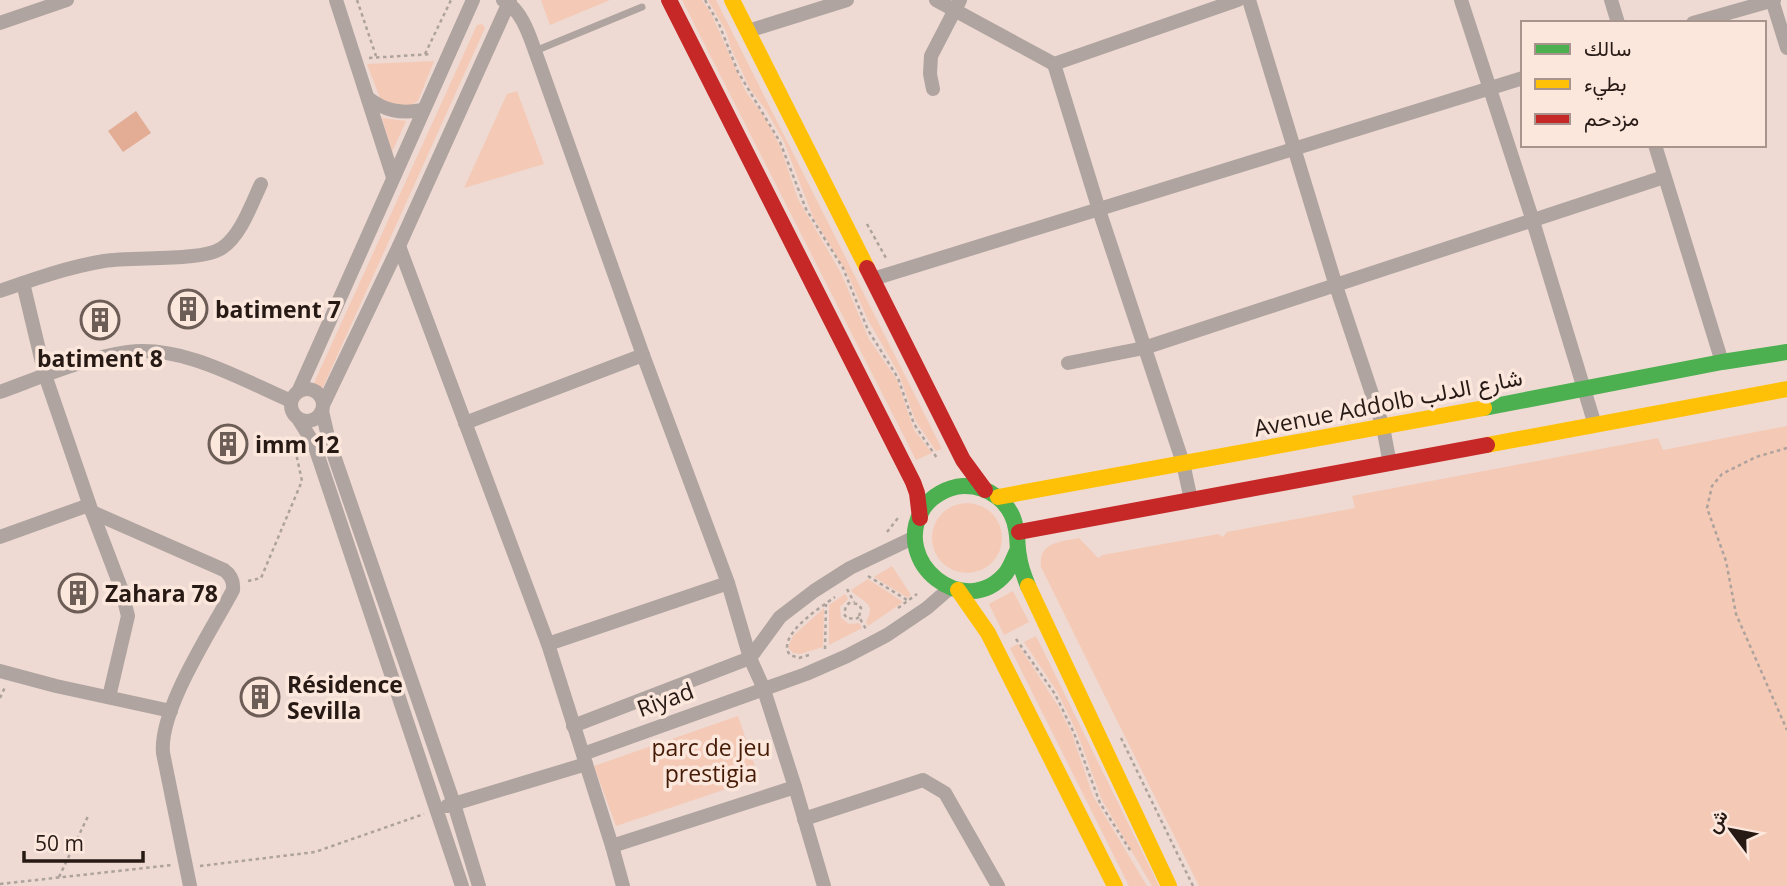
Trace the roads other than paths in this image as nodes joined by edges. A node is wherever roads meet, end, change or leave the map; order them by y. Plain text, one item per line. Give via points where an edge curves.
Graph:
1 (67, 0) edge
2 (336, 0) edge
3 (473, 0) edge
4 (669, 0) edge
5 (732, 0) edge
6 (847, 0) edge
7 (936, 0) edge
8 (1238, 0) edge
9 (1249, 0) edge
10 (1461, 0) edge
11 (1611, 0) edge
12 (1773, 0) edge
13 (507, 1) edge
14 (957, 4) edge
15 (642, 7) dead end
16 (1617, 21) edge
17 (1700, 21) edge
18 (0, 23) edge
19 (748, 31) junction
20 (1787, 48) edge
21 (536, 51) junction
22 (1054, 64) junction
23 (1521, 79) edge
24 (933, 89) dead end
25 (1490, 90) junction
26 (368, 98) junction
27 (422, 110) junction
28 (1293, 147) junction
29 (1656, 147) edge
30 (393, 177) junction
31 (1664, 177) junction
32 (261, 184) dead end
33 (1099, 210) junction
34 (1532, 218) junction
35 (399, 246) junction
36 (873, 279) junction
37 (23, 283) junction
38 (1336, 286) junction
39 (0, 291) edge
40 (1144, 348) junction
41 (1787, 352) edge
42 (643, 355) junction
43 (1722, 362) junction
44 (1069, 363) dead end
45 (45, 375) junction
46 (1585, 388) junction
47 (1787, 389) edge
48 (0, 392) edge
49 (295, 406) junction
50 (323, 407) junction
51 (465, 423) junction
52 (1595, 425) junction
53 (1383, 427) junction
54 (1182, 463) junction
55 (1390, 464) junction
56 (992, 493) junction
57 (1191, 500) junction
58 (90, 508) junction
59 (920, 518) junction
60 (0, 537) edge
61 (915, 537) junction
62 (1018, 540) junction
63 (728, 583) junction
64 (954, 589) junction
65 (548, 644) junction
66 (750, 658) junction
67 (0, 671) edge
68 (763, 687) junction
69 (109, 696) junction
70 (171, 711) junction
71 (573, 726) junction
72 (584, 759) junction
73 (795, 787) junction
74 (454, 804) junction
75 (436, 810) junction
76 (804, 819) junction
77 (612, 846) junction
78 (190, 886) edge
79 (462, 886) edge
80 (479, 886) edge
81 (623, 886) edge
82 (824, 886) edge
83 (998, 886) edge
84 (1115, 886) edge
85 (1169, 886) edge

1 - 18 street
2 - 26 street
3 - 27 street
4 - 59 main road via 914,482
5 - 19 main road
6 - 19 street
7 - 14 street
8 - 22 street
9 - 28 street
10 - 25 street
11 - 16 street
12 - 17 street
12 - 20 street
13 - 21 street via 521,18
13 - 35 street
14 - 22 street
14 - 24 street via 932,56
15 - 21 lane
19 - 36 main road
21 - 42 street
22 - 33 street
23 - 25 street
25 - 28 street
25 - 34 street
26 - 27 street via 388,110
26 - 30 street
27 - 30 street
28 - 33 street
28 - 38 street
29 - 31 street
30 - 49 street
31 - 34 street
31 - 43 street
32 - 37 street via 239,228 218,251 104,261
33 - 36 street
33 - 40 street
34 - 38 street
34 - 46 street
35 - 50 street
35 - 51 street
36 - 56 main road via 963,460
37 - 39 street
37 - 45 street
38 - 40 street
38 - 53 street
40 - 44 street
40 - 54 street
41 - 43 main road, Avenue Addolb شارع الدلب
42 - 51 street
42 - 63 street
43 - 46 main road, Avenue Addolb شارع الدلب
45 - 48 street
45 - 49 street via 101,358 145,352 193,360
45 - 58 street
46 - 52 street
46 - 53 main road, Avenue Addolb شارع الدلب
47 - 52 main road
49 - 50 street via 305,422 316,419
49 - 50 street via 311,389
49 - 75 street via 314,444
50 - 74 street via 329,441
51 - 65 street
52 - 55 main road
53 - 54 main road, Avenue Addolb شارع الدلب
53 - 55 street
54 - 56 main road, Avenue Addolb شارع الدلب
54 - 57 street
55 - 57 main road
56 - 59 main road via 972,486 946,489 926,506
56 - 62 main road via 1008,506
57 - 62 main road
58 - 60 street
58 - 69 street via 128,617
58 - 70 street via 224,570 234,583
59 - 61 main road
61 - 64 main road via 928,574
61 - 66 street via 823,585 780,617
62 - 64 main road via 1006,572 996,581 971,590
62 - 85 main road via 1029,589
63 - 65 street
63 - 66 street
64 - 68 street via 857,651
64 - 84 main road via 993,641
65 - 71 street
66 - 68 street
66 - 71 street
67 - 69 street
68 - 72 street, Riyad
68 - 73 street
69 - 70 street
70 - 78 street via 163,748
71 - 72 street
72 - 74 street, Riyad
72 - 77 street
73 - 76 street
73 - 77 street
74 - 75 street, Riyad
74 - 80 street
75 - 79 street
76 - 82 street
76 - 83 street via 923,780 945,793
77 - 81 street

